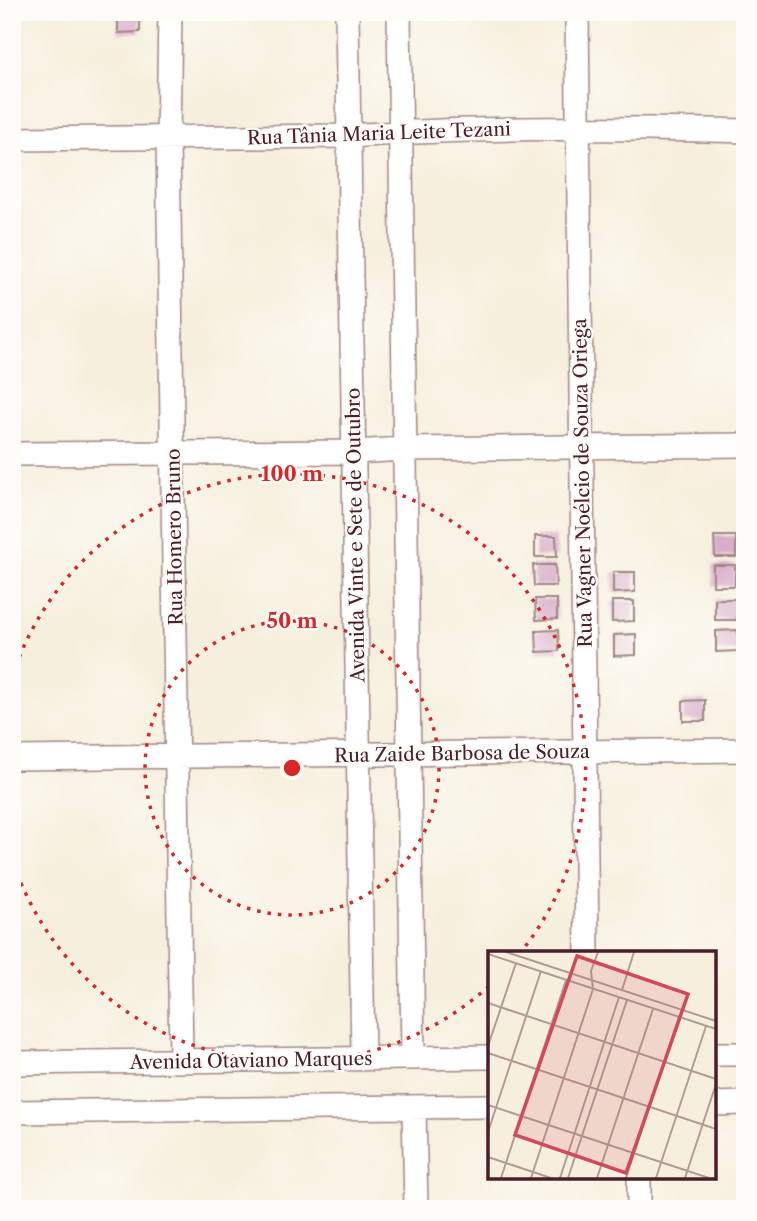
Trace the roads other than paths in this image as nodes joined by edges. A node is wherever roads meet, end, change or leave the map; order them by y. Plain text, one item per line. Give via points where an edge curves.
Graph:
1 (170, 12) edge
2 (347, 12) edge
3 (399, 12) edge
4 (577, 12) edge
5 (579, 127) junction
6 (745, 131) edge
7 (401, 132) junction
8 (349, 135) junction
9 (168, 138) junction
10 (12, 139) edge
11 (745, 445) edge
12 (581, 447) junction
13 (404, 449) junction
14 (172, 452) junction
15 (354, 452) junction
16 (12, 454) edge
17 (745, 750) edge
18 (584, 752) junction
19 (359, 754) junction
20 (408, 754) junction
21 (177, 756) junction
22 (12, 758) edge
23 (587, 951) edge
24 (715, 1054) edge
25 (745, 1054) edge
26 (488, 1057) edge
27 (413, 1058) junction
28 (363, 1059) junction
29 (181, 1061) junction
30 (12, 1063) edge
31 (745, 1103) edge
32 (715, 1104) edge
33 (488, 1106) edge
34 (414, 1107) junction
35 (12, 1112) edge
36 (639, 1179) edge
37 (416, 1209) edge
38 (639, 1209) edge

1 - 9 street, Rua Homero Bruno
2 - 8 street, Avenida Vinte e Sete de Outubro
3 - 7 street
4 - 5 street, Rua Vagner Noélcio de Souza Oriega
5 - 6 street, Rua Tânia Maria Leite Tezani
5 - 7 street, Rua Tânia Maria Leite Tezani
5 - 12 street, Rua Vagner Noélcio de Souza Oriega
7 - 8 street, Rua Tânia Maria Leite Tezani
7 - 13 street
8 - 9 street, Rua Tânia Maria Leite Tezani
8 - 15 street, Avenida Vinte e Sete de Outubro
9 - 10 street, Rua Tânia Maria Leite Tezani
9 - 14 street, Rua Homero Bruno
11 - 12 street
12 - 13 street
12 - 18 street, Rua Vagner Noélcio de Souza Oriega
13 - 15 street
13 - 20 street
14 - 15 street
14 - 16 street
14 - 21 street, Rua Homero Bruno
15 - 19 street, Avenida Vinte e Sete de Outubro
17 - 18 street, Rua Zaide Barbosa de Souza
18 - 20 street, Rua Zaide Barbosa de Souza
18 - 23 street, Rua Vagner Noélcio de Souza Oriega
19 - 20 street, Rua Zaide Barbosa de Souza
19 - 21 street, Rua Zaide Barbosa de Souza
19 - 28 street, Avenida Vinte e Sete de Outubro
20 - 27 street
21 - 22 street, Rua Zaide Barbosa de Souza
21 - 29 street, Rua Homero Bruno
24 - 25 street
26 - 27 street, Avenida Otaviano Marques
27 - 28 street, Avenida Otaviano Marques
28 - 29 street, Avenida Otaviano Marques
29 - 30 street, Avenida Otaviano Marques
31 - 32 street
33 - 34 street
34 - 35 street
34 - 37 street
36 - 38 street

